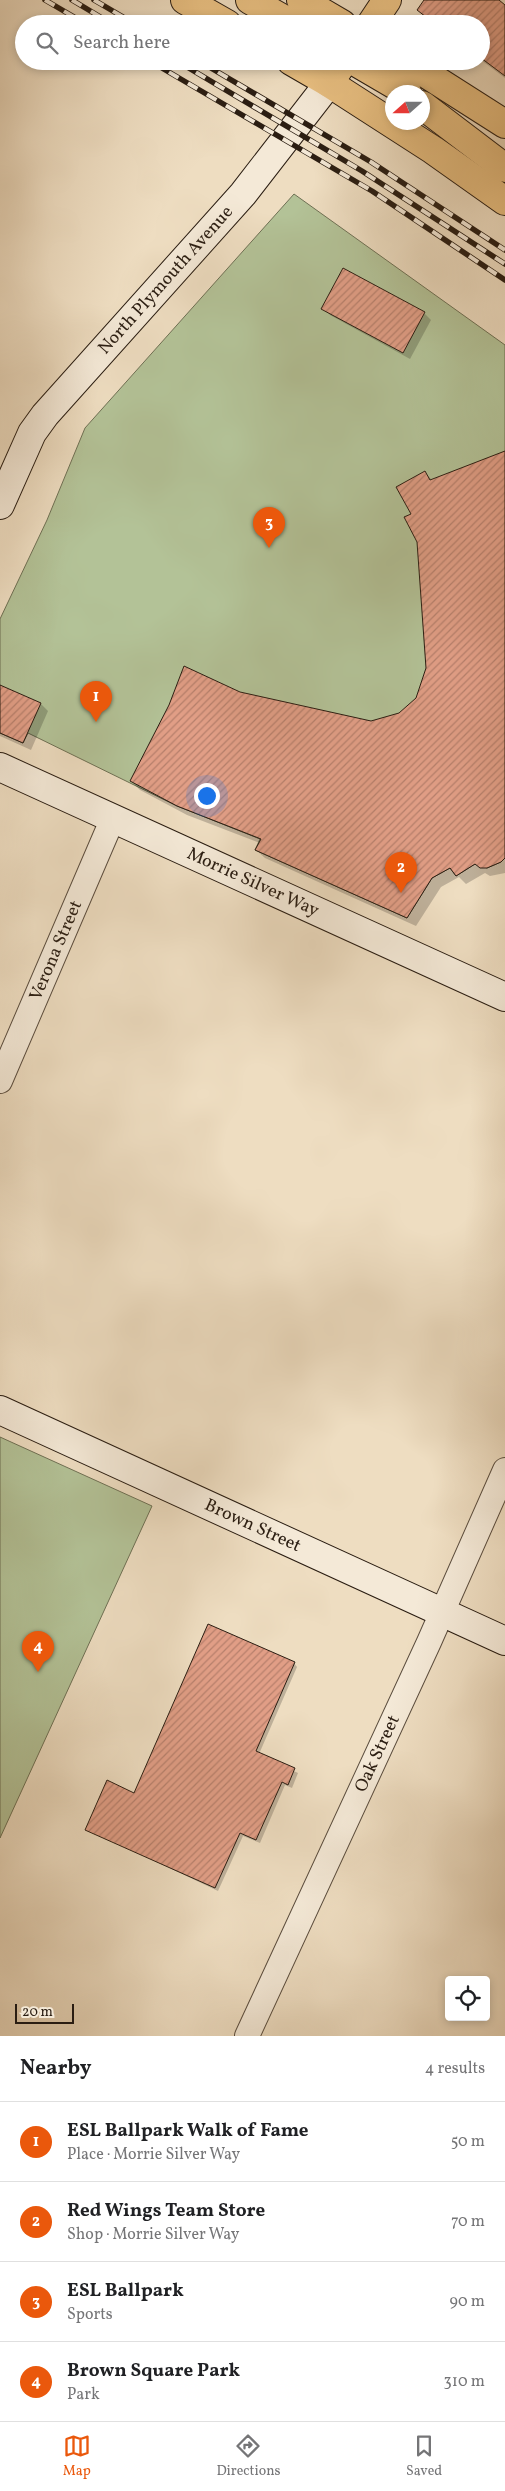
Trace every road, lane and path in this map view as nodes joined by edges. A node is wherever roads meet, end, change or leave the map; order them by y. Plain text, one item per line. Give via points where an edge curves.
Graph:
1 (186, 0) edge
2 (250, 0) edge
3 (307, 3) edge
4 (212, 15) edge
5 (276, 15) edge
6 (327, 15) edge
7 (307, 70) edge
8 (338, 70) edge
9 (379, 70) edge
10 (404, 79) edge
11 (329, 83) junction
12 (430, 109) edge
13 (505, 109) edge
14 (430, 110) edge
15 (505, 124) edge
16 (505, 152) edge
17 (505, 168) edge
18 (505, 201) edge
19 (0, 505) edge
20 (0, 767) edge
21 (113, 818) junction
22 (505, 997) edge
23 (0, 1081) edge
24 (0, 1410) edge
25 (505, 1470) edge
26 (442, 1612) junction
27 (505, 1641) edge
28 (247, 2036) edge

1 - 4 main road
2 - 5 main road
3 - 6 main road
7 - 11 main road
8 - 11 main road, North Plymouth Avenue
9 - 10 main road
10 - 13 main road
10 - 15 main road
11 - 18 main road
11 - 19 main road, North Plymouth Avenue via 243,194 45,414 32,434
12 - 16 main road
14 - 17 main road
20 - 21 main road, Morrie Silver Way
21 - 22 main road, Morrie Silver Way
21 - 23 street, Verona Street
24 - 26 main road, Brown Street
25 - 26 street, Oak Street
26 - 27 main road, Brown Street
26 - 28 street, Oak Street

